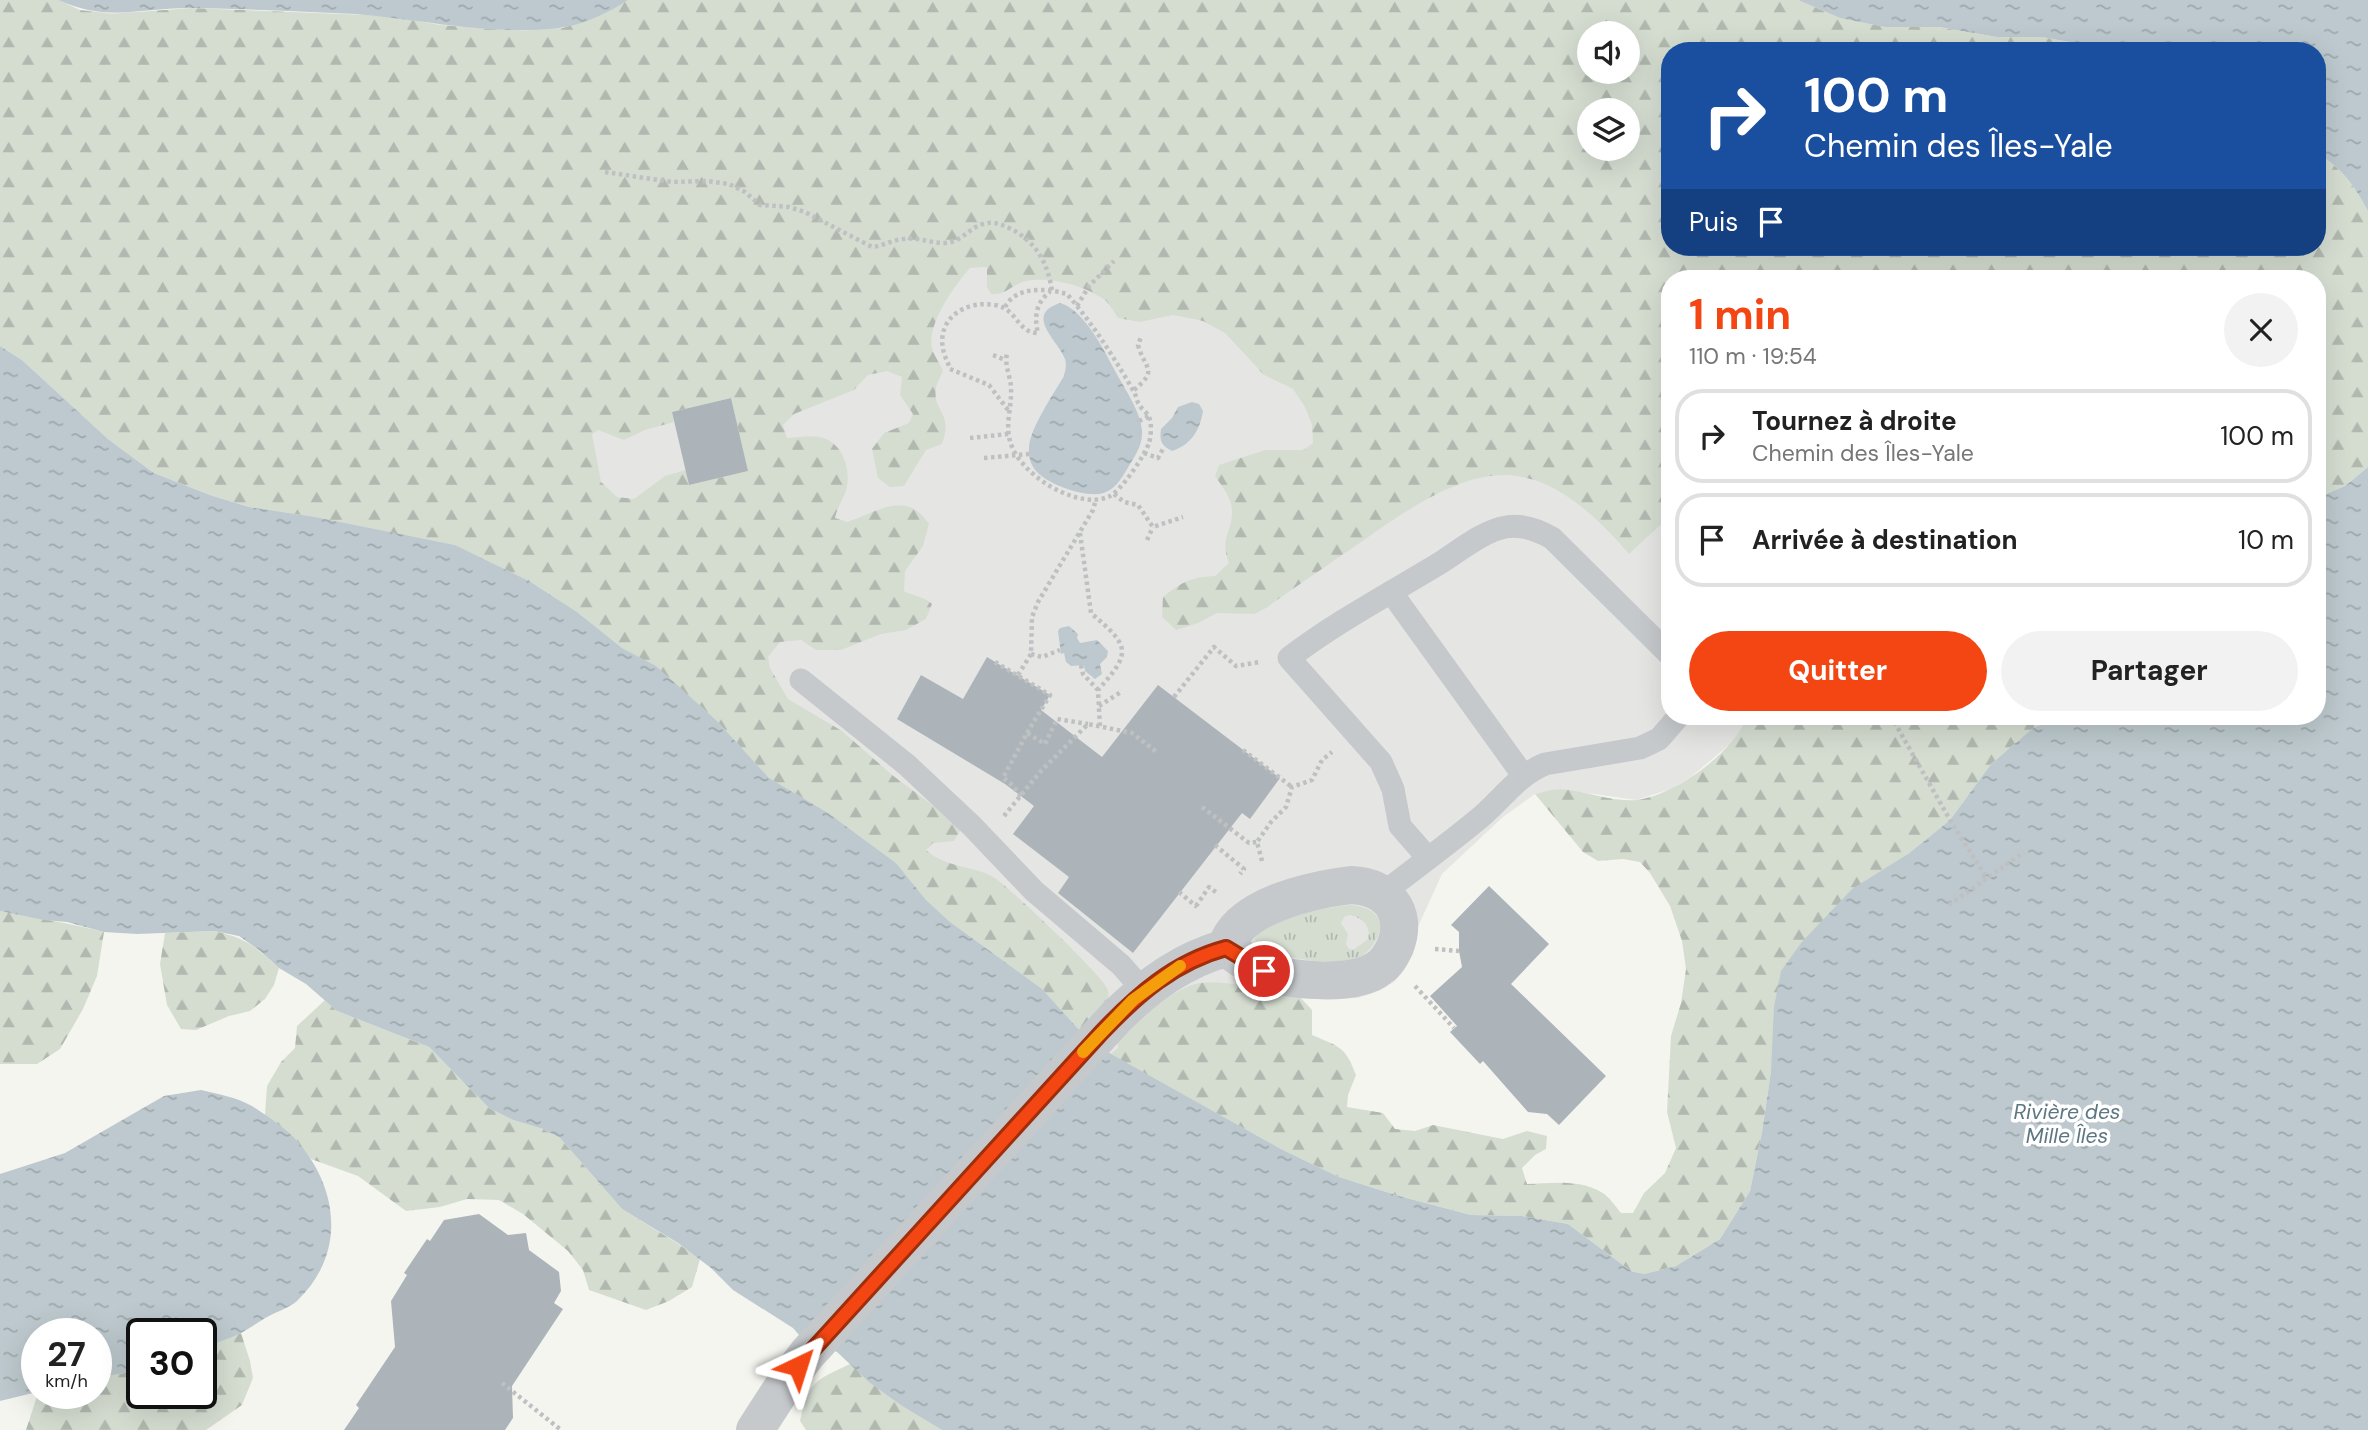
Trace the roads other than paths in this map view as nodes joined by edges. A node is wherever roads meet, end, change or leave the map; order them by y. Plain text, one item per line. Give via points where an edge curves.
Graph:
1 (1391, 592) junction
2 (1661, 646) edge
3 (800, 680) dead end
4 (1672, 725) edge
5 (1523, 775) junction
6 (1428, 858) junction
7 (1382, 894) junction
8 (1226, 948) junction
9 (1144, 991) junction
10 (755, 1430) edge

1 - 2 lane via 1493,531 1524,527 1552,538
1 - 5 lane
1 - 6 lane via 1289,658 1381,762 1393,789 1400,826
3 - 9 lane via 907,765 1034,891 1121,965
4 - 5 lane via 1660,739 1640,748 1545,764
5 - 6 lane via 1483,815
6 - 7 lane
7 - 8 street via 1351,885 1287,899 1245,921
7 - 8 street via 1392,902 1399,918 1397,940 1385,963 1364,976 1325,980 1283,976 1264,971
8 - 9 street via 1171,971
9 - 10 street via 808,1353

